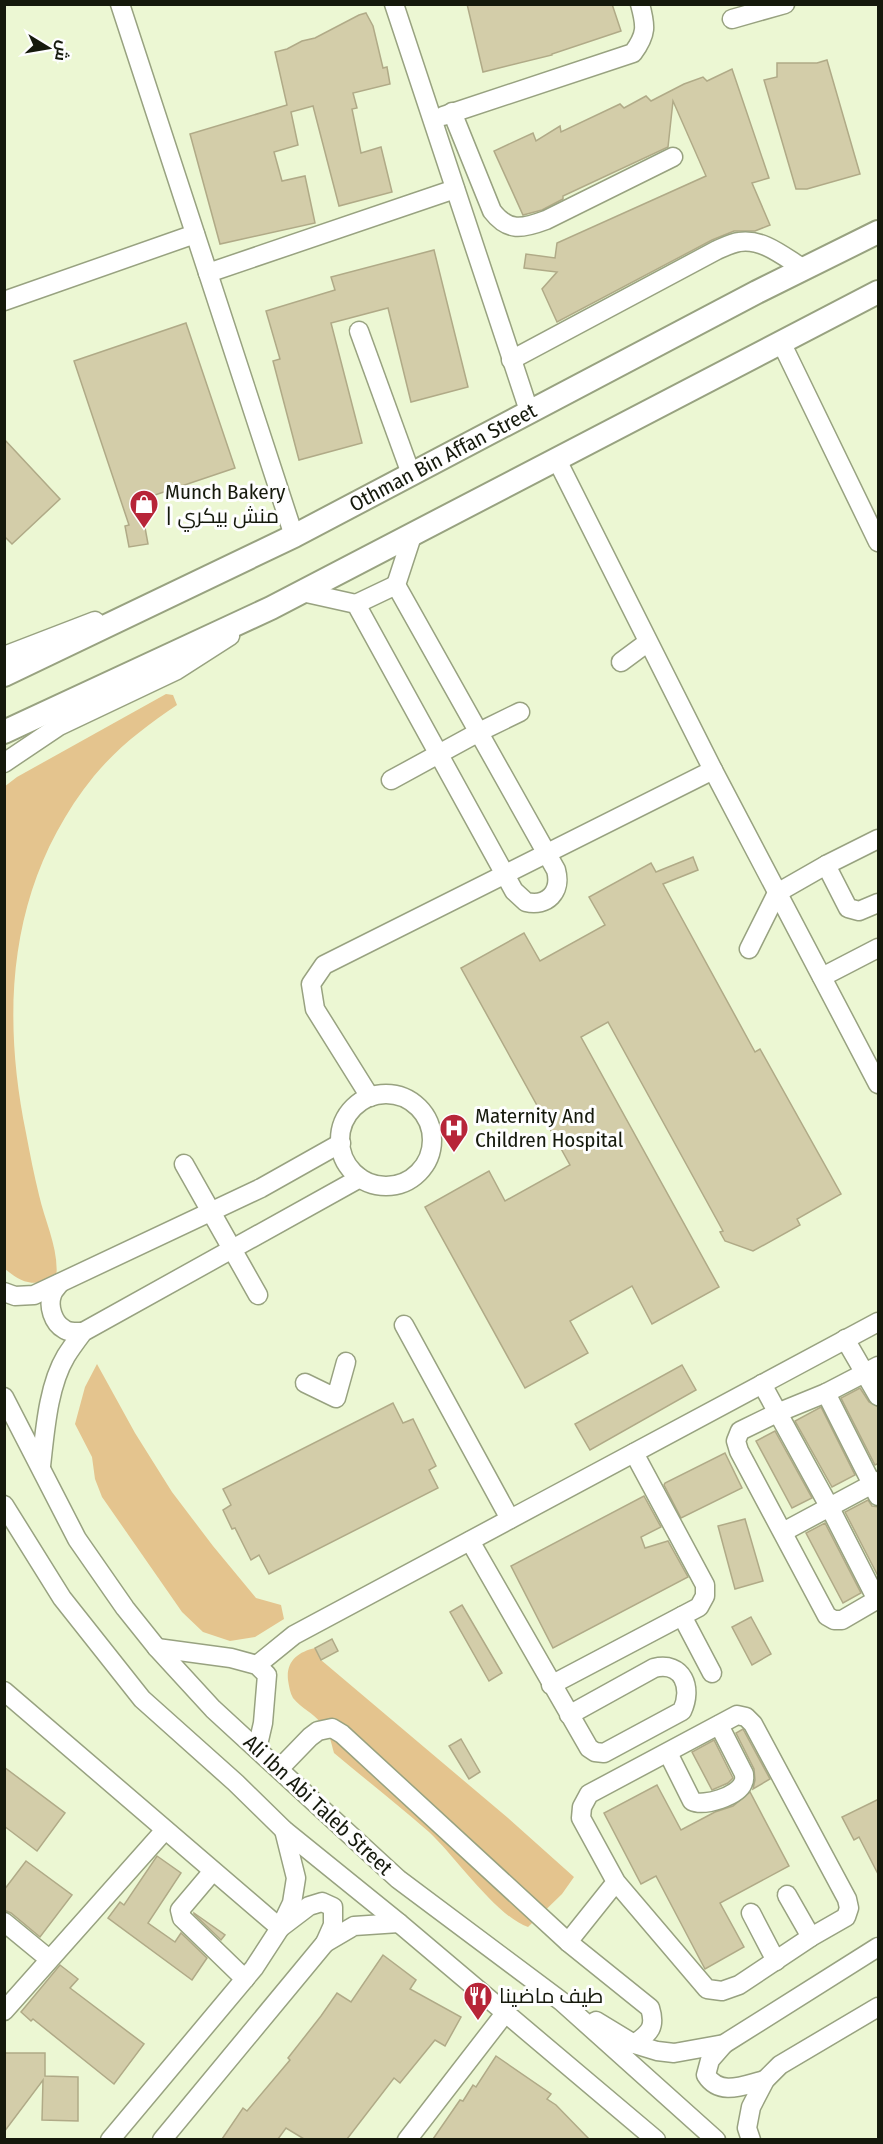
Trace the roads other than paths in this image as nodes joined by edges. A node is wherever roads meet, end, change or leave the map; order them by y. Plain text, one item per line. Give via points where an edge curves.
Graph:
1 (120, 4) edge
2 (394, 4) edge
3 (640, 4) edge
4 (785, 4) edge
5 (732, 19) dead end
6 (452, 112) junction
7 (434, 120) junction
8 (673, 157) dead end
9 (455, 189) junction
10 (879, 232) edge
11 (195, 234) junction
12 (804, 269) junction
13 (208, 273) junction
14 (879, 292) edge
15 (4, 301) edge
16 (359, 332) dead end
17 (781, 342) junction
18 (512, 360) junction
19 (529, 411) junction
20 (557, 460) junction
21 (411, 474) junction
22 (294, 536) junction
23 (412, 536) junction
24 (879, 542) edge
25 (396, 585) junction
26 (302, 592) junction
27 (356, 604) junction
28 (271, 608) junction
29 (648, 642) junction
30 (4, 656) edge
31 (621, 662) dead end
32 (4, 675) edge
33 (520, 712) dead end
34 (4, 732) edge
35 (478, 732) junction
36 (439, 754) junction
37 (4, 763) edge
38 (713, 770) junction
39 (391, 780) dead end
40 (879, 839) edge
41 (547, 854) junction
42 (826, 865) junction
43 (506, 874) junction
44 (777, 893) junction
45 (879, 903) edge
46 (879, 948) edge
47 (749, 949) dead end
48 (822, 977) junction
49 (879, 1084) edge
50 (370, 1097) junction
51 (341, 1143) junction
52 (184, 1164) dead end
53 (360, 1178) junction
54 (210, 1212) junction
55 (232, 1250) junction
56 (60, 1283) junction
57 (4, 1292) edge
58 (34, 1295) junction
59 (258, 1295) dead end
60 (51, 1308) junction
61 (879, 1322) edge
62 (404, 1324) dead end
63 (83, 1332) junction
64 (845, 1340) junction
65 (346, 1362) dead end
66 (873, 1370) edge
67 (304, 1383) dead end
68 (762, 1384) junction
69 (826, 1393) junction
70 (879, 1396) edge
71 (4, 1397) edge
72 (777, 1413) junction
73 (634, 1453) junction
74 (40, 1466) junction
75 (876, 1487) edge
76 (4, 1505) edge
77 (830, 1508) junction
78 (510, 1519) junction
79 (783, 1532) junction
80 (470, 1540) junction
81 (878, 1600) edge
82 (682, 1616) junction
83 (157, 1648) junction
84 (256, 1665) junction
85 (712, 1673) dead end
86 (551, 1684) junction
87 (4, 1691) edge
88 (569, 1715) junction
89 (719, 1725) junction
90 (257, 1749) junction
91 (668, 1753) junction
92 (279, 1769) junction
93 (165, 1830) junction
94 (284, 1830) junction
95 (213, 1871) junction
96 (616, 1882) junction
97 (787, 1895) dead end
98 (751, 1913) dead end
99 (4, 1922) edge
100 (399, 1923) junction
101 (280, 1928) junction
102 (811, 1937) junction
103 (568, 1942) junction
104 (325, 1943) junction
105 (879, 1947) edge
106 (49, 1959) junction
107 (776, 1961) junction
108 (245, 1979) junction
109 (561, 2001) junction
110 (879, 2007) edge
111 (4, 2011) edge
112 (506, 2012) junction
113 (634, 2044) junction
114 (724, 2044) junction
115 (765, 2080) junction
116 (110, 2139) edge
117 (162, 2139) edge
118 (407, 2139) edge
119 (656, 2139) edge
120 (716, 2139) edge
121 (751, 2139) edge

1 - 11 street
2 - 7 street
3 - 6 street via 645,23 643,40 633,53
4 - 5 street
6 - 7 street
6 - 8 street via 492,211 500,222 514,226 546,220
7 - 9 street
9 - 13 street
9 - 18 street
10 - 12 main road, Othman Bin Affan Street
11 - 13 street
11 - 15 street
12 - 18 street via 766,246 753,241 737,242
12 - 19 main road, Othman Bin Affan Street
13 - 22 street
14 - 17 main road
16 - 21 street
17 - 20 main road
17 - 24 street
18 - 19 street
19 - 21 main road, Othman Bin Affan Street
20 - 23 main road
20 - 29 street
21 - 22 main road, Othman Bin Affan Street
22 - 30 street via 156,599
22 - 32 main road, Othman Bin Affan Street
23 - 25 street
23 - 26 main road
25 - 27 street
25 - 35 street
26 - 27 street
26 - 28 main road
27 - 36 street
28 - 34 main road
28 - 37 street via 177,670 59,726
29 - 31 street
29 - 38 street
33 - 35 street
35 - 36 street
35 - 41 street
36 - 39 street
36 - 43 street
38 - 41 street
38 - 44 street
40 - 42 street
41 - 43 street
41 - 43 street via 558,878 554,893 541,903 519,897
42 - 44 street
42 - 45 street via 848,908 859,911
43 - 50 street via 324,965 311,984 315,1009
44 - 47 street
44 - 48 street
46 - 48 street
48 - 49 street
50 - 51 street via 351,1109 342,1124
50 - 53 street via 399,1095 416,1105 428,1120 430,1150 424,1166 412,1178 387,1186
51 - 53 street via 341,1151
51 - 54 street
52 - 54 street
53 - 55 street
54 - 55 street
54 - 56 street
55 - 59 street
55 - 63 street
56 - 58 street
56 - 60 street via 52,1294
57 - 58 street
58 - 60 street
60 - 63 street via 63,1329
61 - 64 street
62 - 78 street
63 - 74 street via 65,1358 52,1393
64 - 66 street
64 - 68 street
65 - 67 street via 336,1398
66 - 69 street
66 - 70 street
68 - 72 street
68 - 73 street
69 - 72 street
69 - 75 street
71 - 74 street, Ali Ibn Abi Taleb Street
72 - 77 street
72 - 79 street via 740,1431 736,1441
73 - 78 street
73 - 82 street via 705,1586 699,1607
74 - 83 street, Ali Ibn Abi Taleb Street via 77,1539
75 - 77 street
76 - 94 street via 62,1598 142,1700
77 - 79 street
77 - 81 street
78 - 80 street
79 - 81 street via 827,1616 842,1620
80 - 84 street via 294,1635
80 - 86 street
82 - 85 street
82 - 86 street
83 - 84 street
83 - 90 street, Ali Ibn Abi Taleb Street via 213,1709
84 - 90 street via 267,1675
86 - 88 street
87 - 93 street
88 - 88 street via 589,1748 604,1753 682,1711 688,1700 687,1687 673,1668 654,1668
89 - 91 street
89 - 91 street via 744,1774 740,1789 709,1804 692,1801
89 - 102 street via 737,1715 753,1724 847,1899 846,1917
90 - 92 street, Ali Ibn Abi Taleb Street
91 - 96 street via 589,1794 582,1807 581,1818
92 - 103 street via 318,1731 332,1728
92 - 109 street, Ali Ibn Abi Taleb Street via 398,1879
93 - 95 street
93 - 106 street
94 - 100 street
94 - 101 street via 296,1878 292,1903
95 - 101 street
95 - 108 street via 184,1903 180,1910 182,1918
96 - 103 street
96 - 107 street via 706,1989 722,1991 739,1985
97 - 102 street
98 - 107 street
99 - 106 street
100 - 104 street via 354,1926
100 - 112 street
101 - 104 street via 309,1906 322,1902 333,1907 333,1925
101 - 108 street
102 - 107 street
103 - 113 street via 650,2007 654,2020 650,2031
104 - 117 street
105 - 114 street
106 - 111 street
108 - 116 street
109 - 113 street
109 - 120 street, Ali Ibn Abi Taleb Street
110 - 115 street via 780,2065
112 - 118 street
112 - 119 street
113 - 114 street via 674,2053
114 - 115 street via 710,2060 706,2075 711,2083 734,2088
115 - 121 street via 751,2108 747,2128

